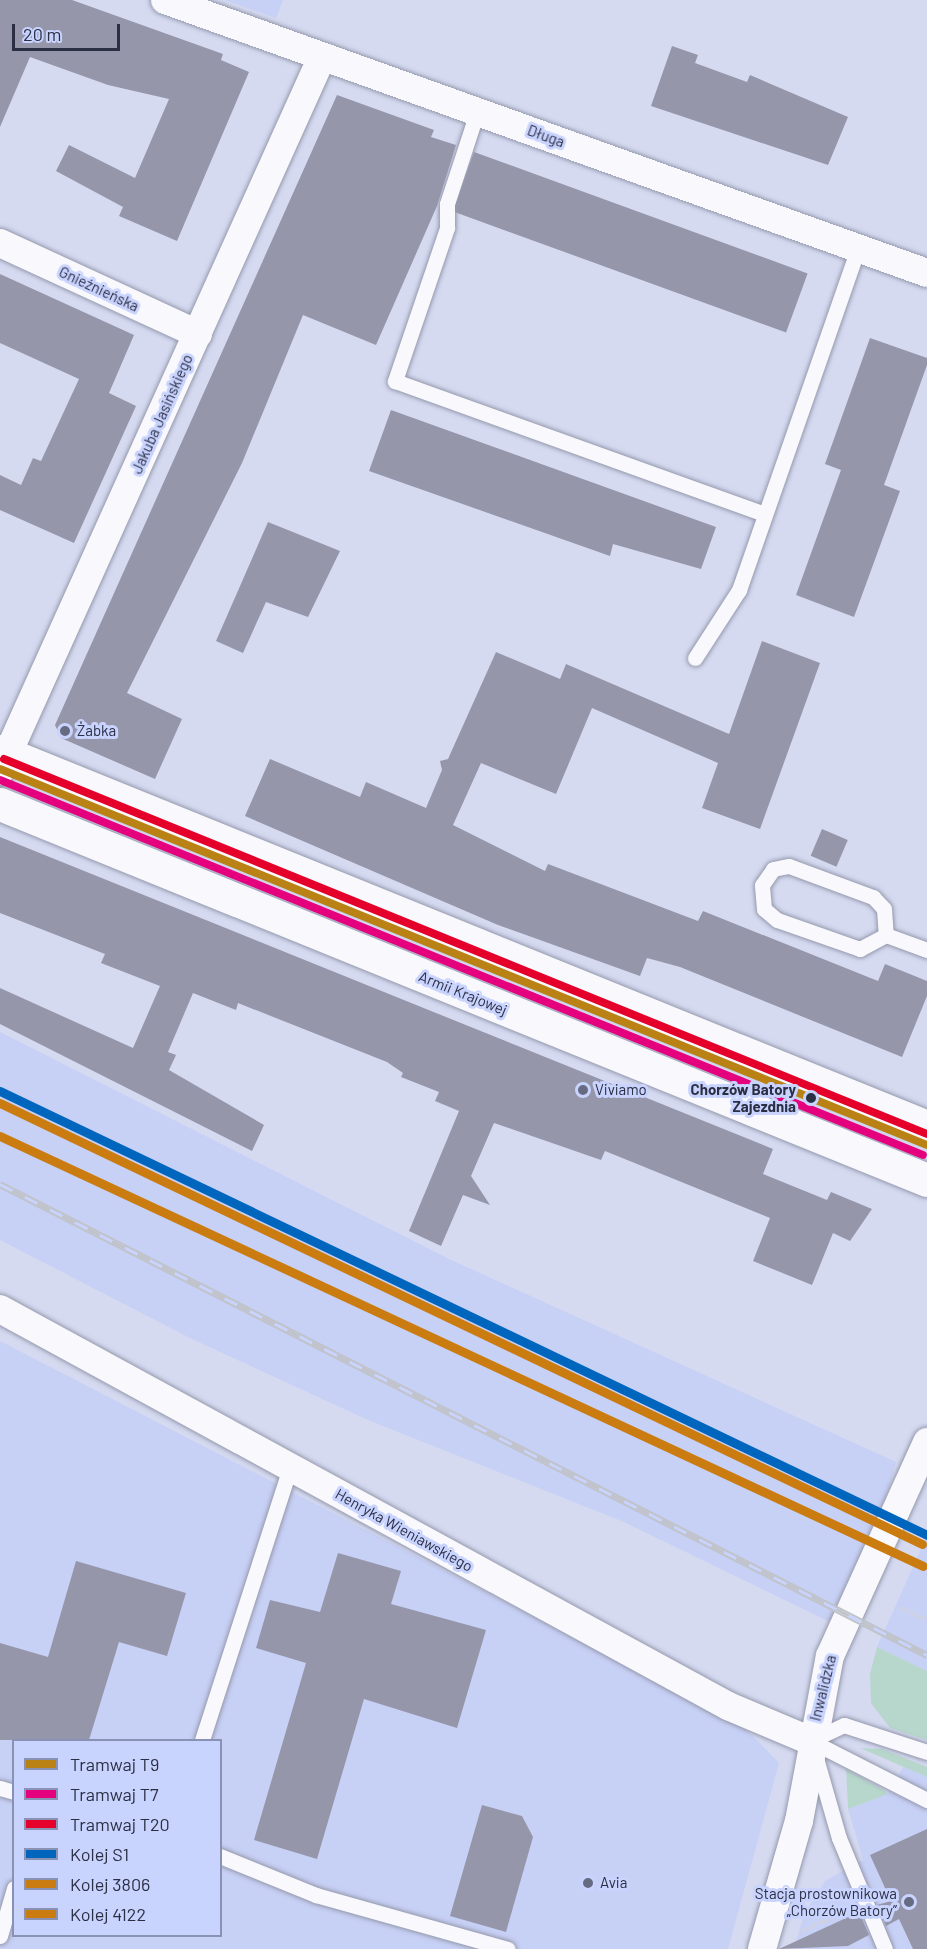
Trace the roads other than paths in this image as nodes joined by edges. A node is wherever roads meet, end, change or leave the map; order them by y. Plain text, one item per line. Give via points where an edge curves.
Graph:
1 (165, 0) edge
2 (322, 57) junction
3 (477, 112) junction
4 (0, 243) edge
5 (858, 248) junction
6 (927, 273) edge
7 (198, 334) junction
8 (765, 514) junction
9 (695, 658) dead end
10 (3, 759) edge
11 (0, 804) edge
12 (886, 935) junction
13 (927, 950) edge
14 (927, 1127) edge
15 (927, 1180) edge
16 (0, 1309) edge
17 (927, 1442) edge
18 (290, 1468) junction
19 (202, 1739) edge
20 (811, 1741) junction
21 (927, 1752) edge
22 (927, 1800) edge
23 (222, 1857) edge
24 (12, 1895) edge
25 (0, 1936) edge
26 (508, 1949) edge
27 (762, 1949) edge
28 (885, 1949) edge

1 - 2 street, Długa
2 - 3 street, Długa
2 - 7 street, Jakuba Jasińskiego
3 - 5 street, Długa
3 - 8 lane via 447,204 447,228 395,381
4 - 7 street, Gnieźnieńska
5 - 6 street, Długa
5 - 8 lane
7 - 10 street, Jakuba Jasińskiego
8 - 9 lane via 739,590
10 - 14 street
11 - 15 street, Armii Krajowej
12 - 12 lane via 860,949 777,920 764,909 762,885 773,869 805,870 873,897 884,909
12 - 13 lane
16 - 18 street, Henryka Wieniawskiego
17 - 20 street, Inwalidzka via 830,1656
18 - 19 lane
18 - 20 street, Henryka Wieniawskiego via 728,1706
20 - 21 lane via 844,1725
20 - 22 lane
20 - 27 street, Inwalidzka via 799,1821
20 - 28 lane via 839,1838
23 - 26 lane via 316,1895
24 - 25 lane

